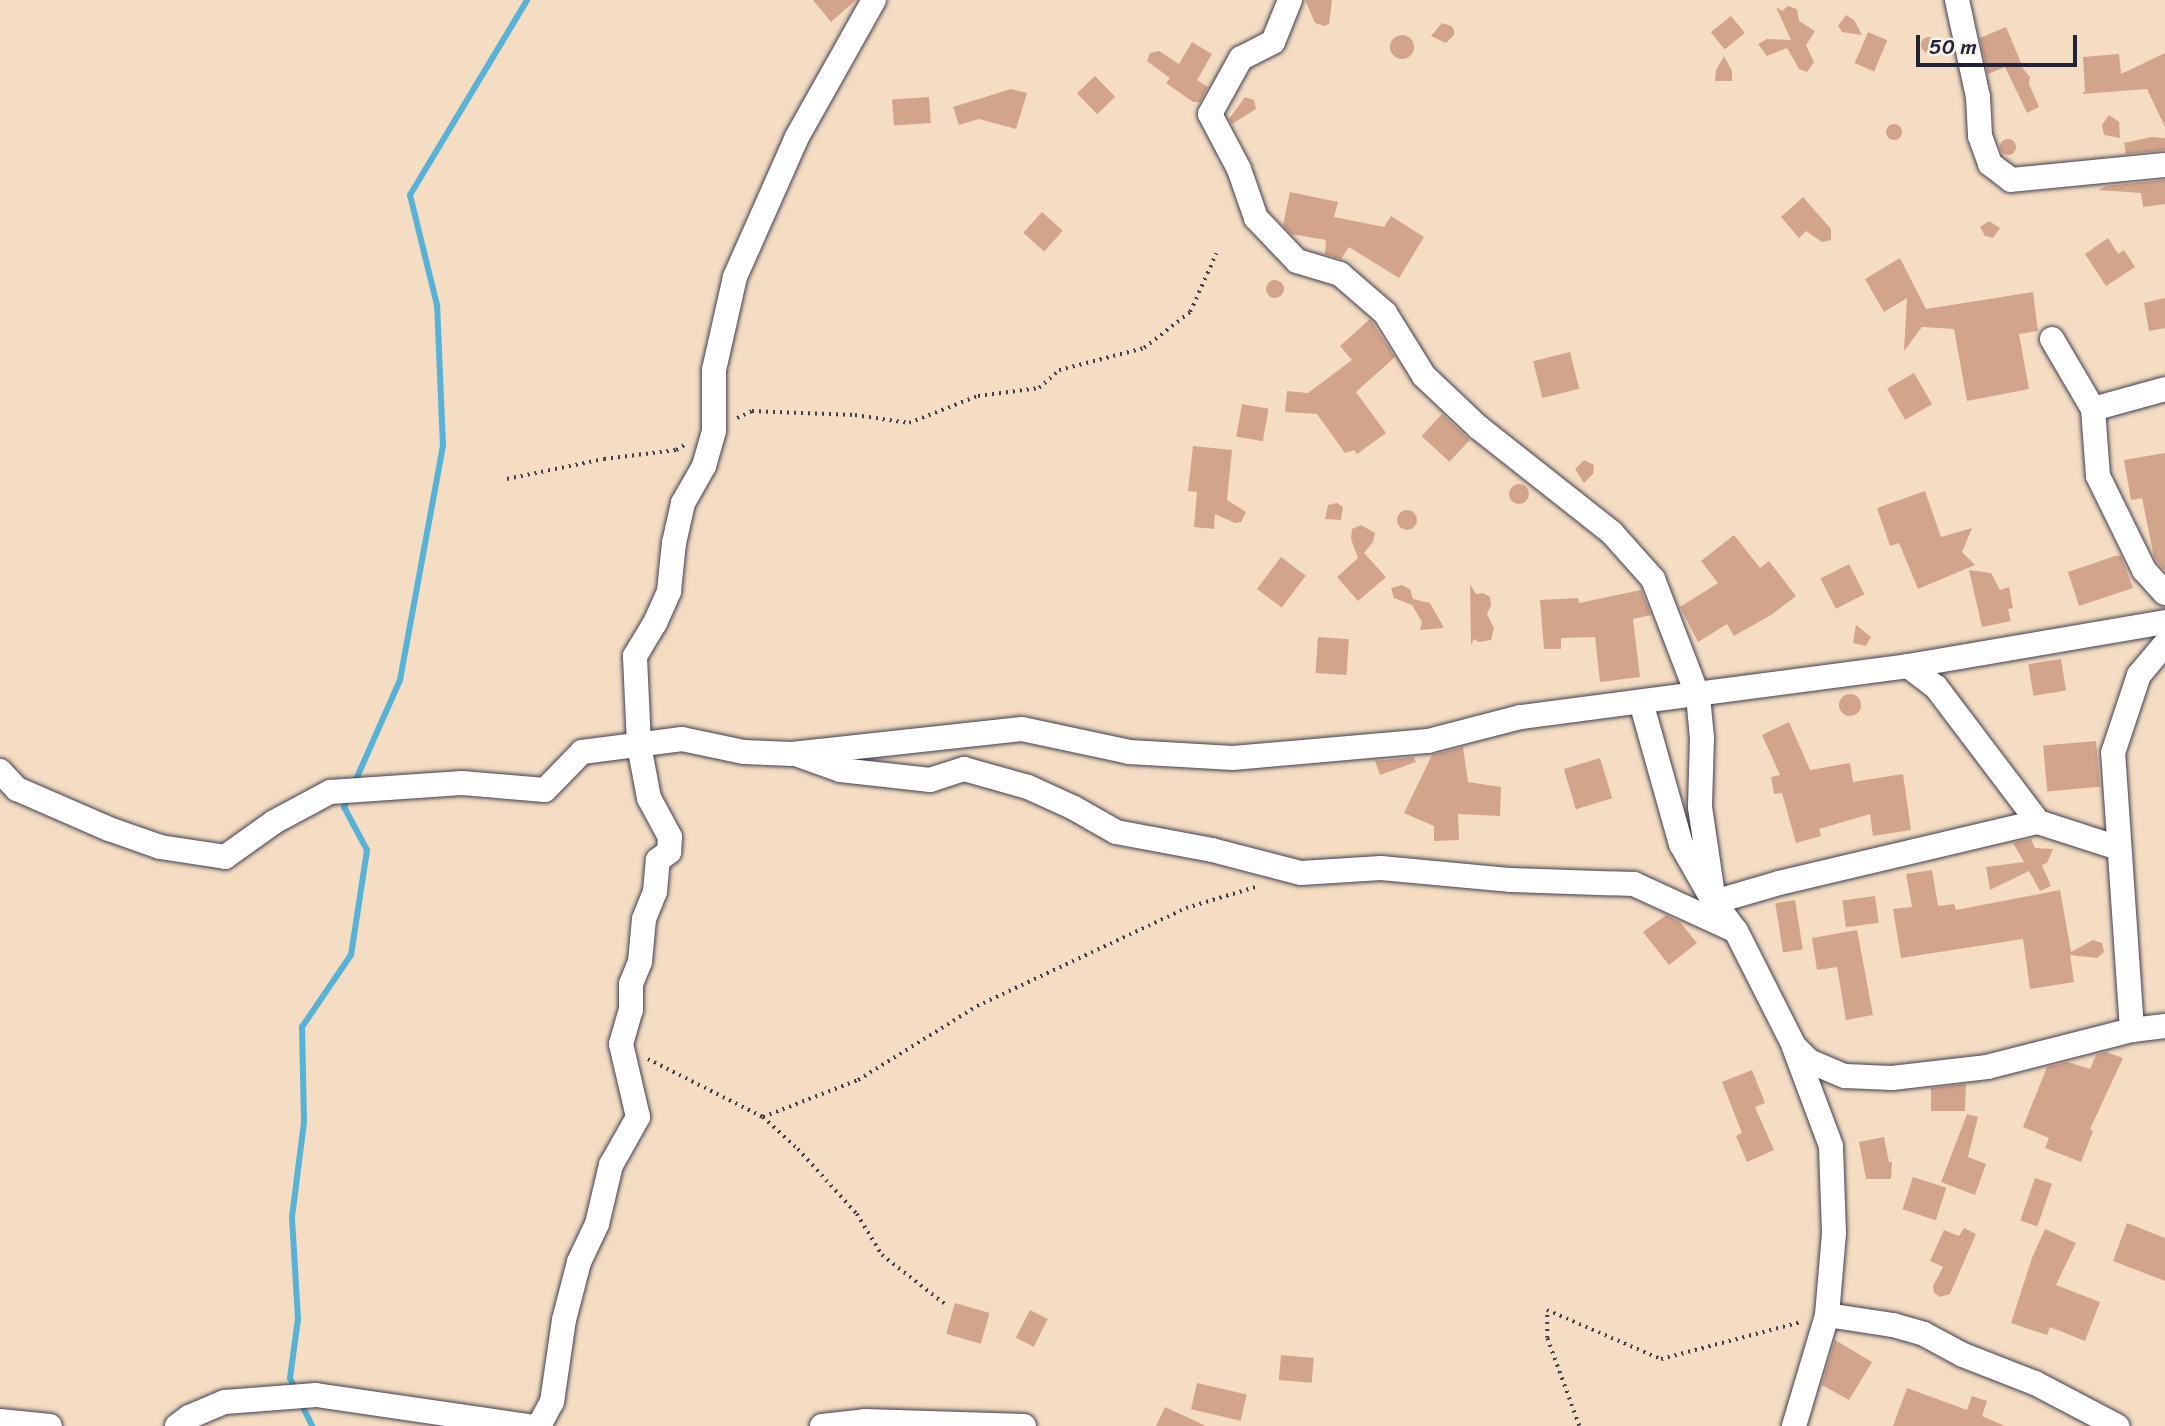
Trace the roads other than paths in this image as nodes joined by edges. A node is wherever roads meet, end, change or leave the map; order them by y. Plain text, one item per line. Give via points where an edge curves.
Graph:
1 (874, 0) edge
2 (1290, 0) edge
3 (1957, 0) edge
4 (2165, 165) edge
5 (2052, 338) dead end
6 (2165, 389) edge
7 (2093, 408) junction
8 (2165, 593) edge
9 (2165, 622) edge
10 (2165, 644) edge
11 (1908, 666) junction
12 (1698, 696) junction
13 (1641, 702) junction
14 (639, 745) junction
15 (792, 754) junction
16 (0, 771) edge
17 (2038, 822) junction
18 (2118, 848) junction
19 (1714, 902) junction
20 (1736, 931) junction
21 (2165, 1026) edge
22 (2132, 1030) junction
23 (1794, 1046) junction
24 (1827, 1315) junction
25 (0, 1421) edge
26 (50, 1426) edge
27 (177, 1426) edge
28 (529, 1426) edge
29 (539, 1426) edge
30 (822, 1426) edge
31 (1024, 1426) edge
32 (1794, 1426) edge
33 (2118, 1426) edge

1 - 14 street via 797,137 735,277 714,370 714,430 704,466 683,503 668,591 635,656
2 - 12 street via 1273,42 1241,58 1210,114 1239,169 1256,218 1297,261 1340,274 1385,313 1424,376 1478,427 1612,533 1653,579
3 - 4 street via 1978,97 1980,136 1990,163 2011,180
5 - 7 street
6 - 7 street
7 - 8 street via 2098,475 2144,570
9 - 11 street
10 - 18 street via 2138,675 2113,753
11 - 12 street
11 - 17 street via 1936,687
12 - 13 street
12 - 19 street via 1700,807
13 - 15 street via 1521,717 1428,740 1233,758 1129,751 1022,729
13 - 19 street via 1681,844
14 - 15 street via 682,739 744,751
14 - 16 street via 582,752 545,790 463,783 330,792 274,822 225,857 160,847 109,829 17,789
14 - 29 street via 649,798 670,844 669,852 658,860 655,892 643,919 640,962 631,985 631,1010 621,1044 638,1117 611,1166 597,1224 579,1262 564,1320 552,1402
15 - 20 street via 840,769 930,780 964,769 1028,788 1116,832 1301,873 1381,868 1511,880 1634,884
17 - 18 street
17 - 19 street
18 - 22 street
19 - 20 street
20 - 23 street
21 - 22 street
22 - 23 street via 1987,1067 1892,1078 1845,1076 1809,1061
23 - 24 street via 1831,1146 1834,1233
24 - 32 street
24 - 33 street via 1924,1334
25 - 26 street
27 - 28 street via 225,1402 316,1395
30 - 31 street via 864,1421

